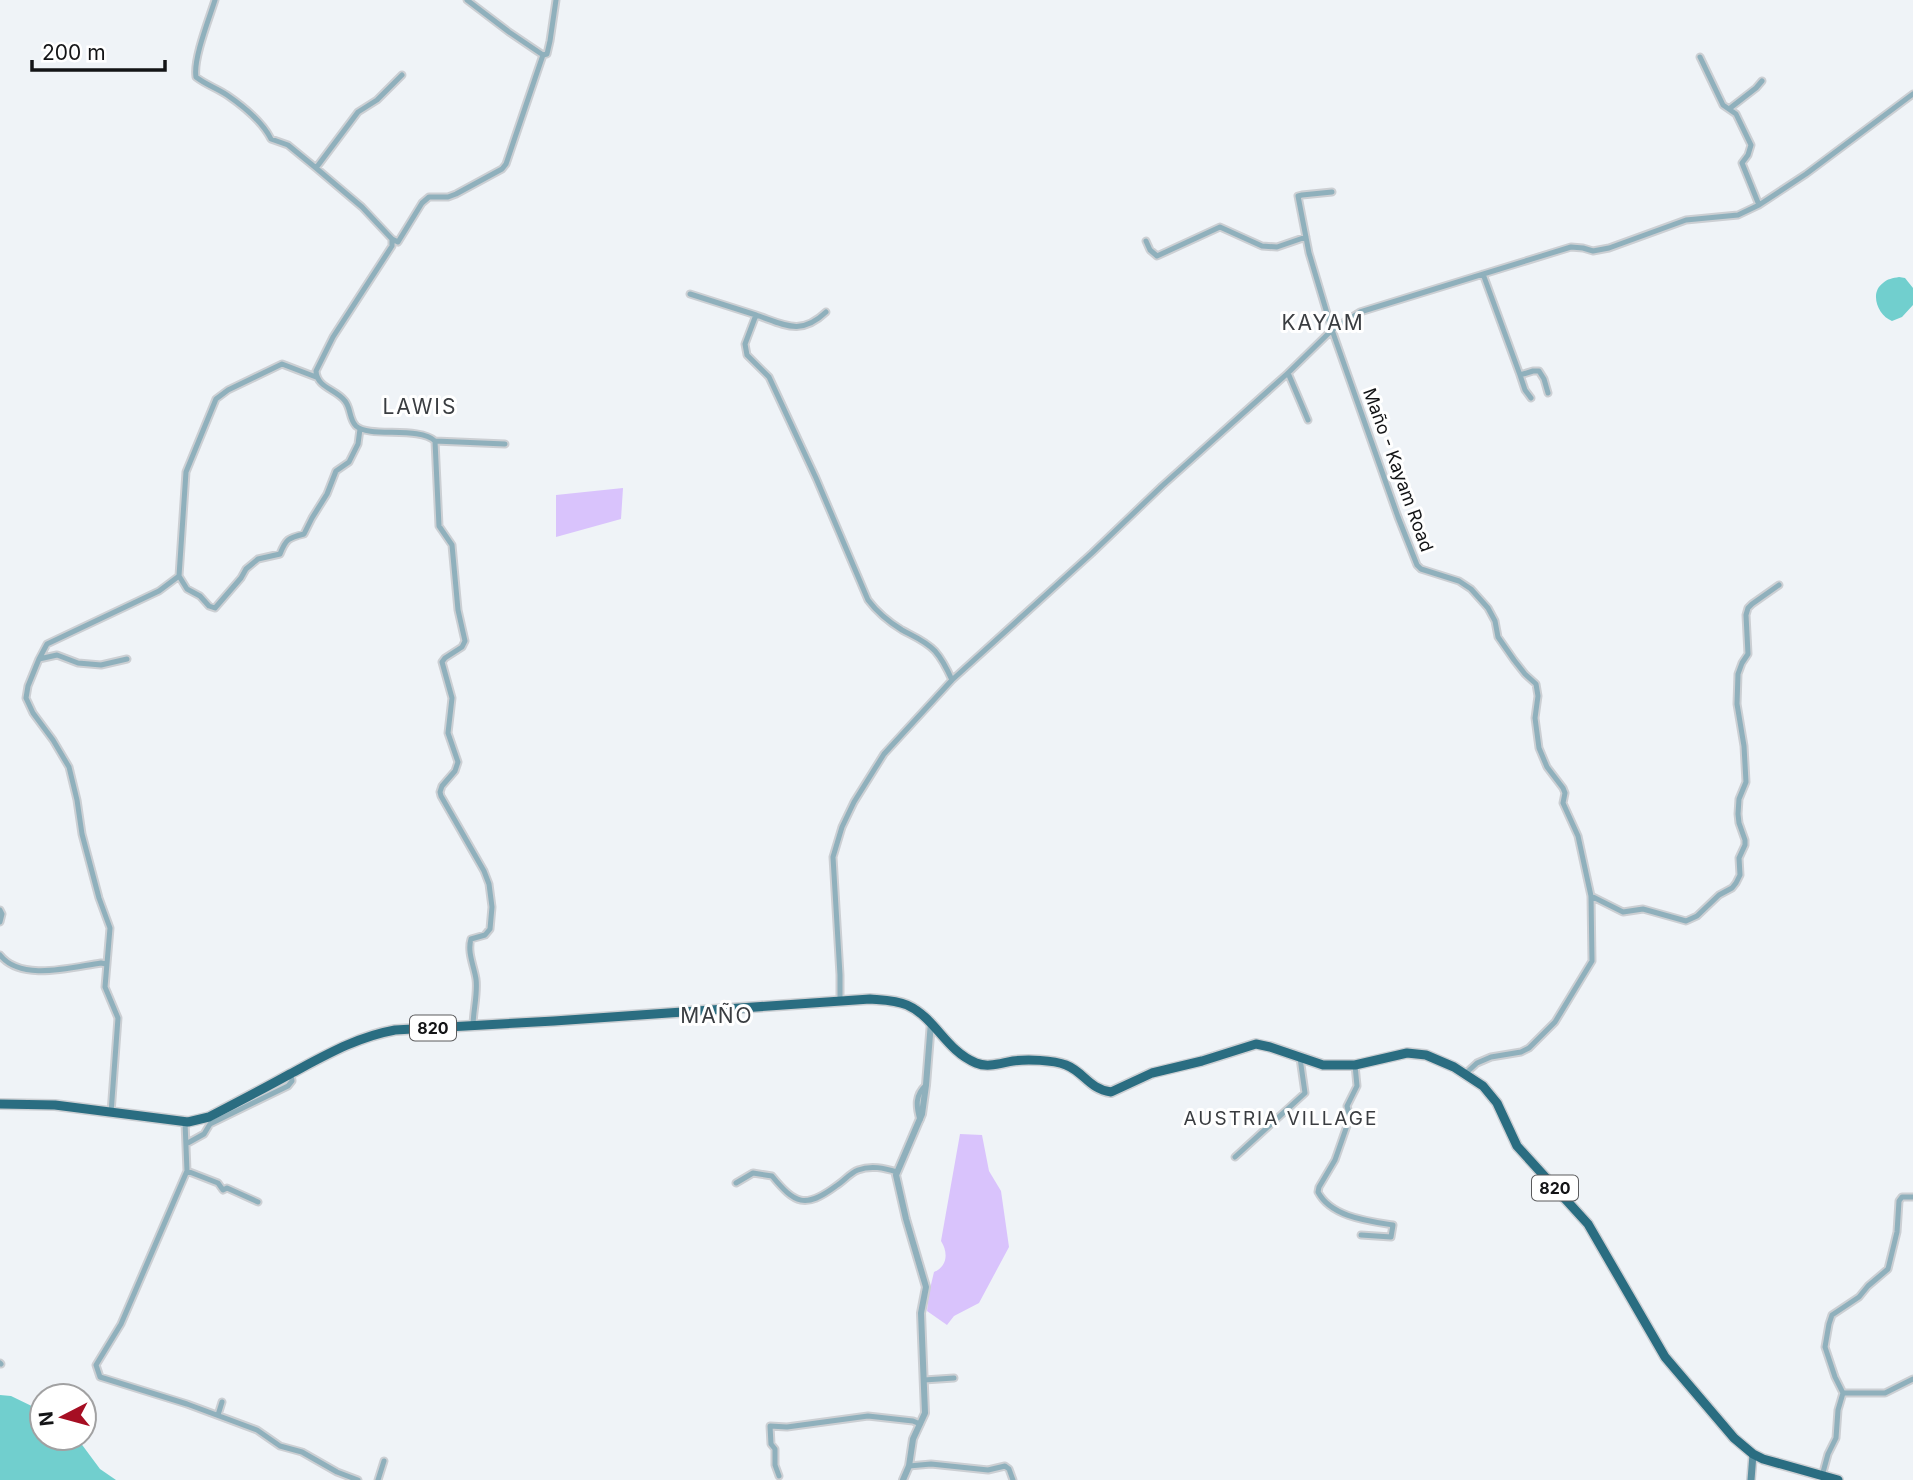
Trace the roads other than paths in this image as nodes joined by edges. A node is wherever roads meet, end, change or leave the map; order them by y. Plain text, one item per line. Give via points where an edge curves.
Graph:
1 (215, 0) edge
2 (467, 0) edge
3 (556, 0) edge
4 (543, 55) junction
5 (1700, 57) dead end
6 (402, 75) dead end
7 (1762, 81) dead end
8 (1913, 94) edge
9 (1729, 109) junction
10 (316, 168) junction
11 (1332, 192) dead end
12 (1759, 205) junction
13 (1306, 237) junction
14 (392, 239) junction
15 (1146, 241) dead end
16 (1483, 274) junction
17 (691, 294) dead end
18 (826, 312) dead end
19 (756, 315) junction
20 (1332, 330) junction
21 (1288, 373) junction
22 (1520, 375) junction
23 (316, 377) junction
24 (1548, 393) dead end
25 (1531, 398) dead end
26 (1308, 420) dead end
27 (360, 429) junction
28 (435, 441) junction
29 (505, 444) dead end
30 (179, 576) junction
31 (1779, 585) dead end
32 (127, 659) dead end
33 (39, 660) junction
34 (952, 680) junction
35 (1591, 896) junction
36 (0, 910) edge
37 (0, 922) edge
38 (0, 955) edge
39 (106, 964) junction
40 (840, 1002) junction
41 (930, 1022) junction
42 (473, 1026) junction
43 (1300, 1058) junction
44 (1355, 1065) junction
45 (291, 1074) junction
46 (1465, 1074) junction
47 (0, 1104) edge
48 (111, 1113) junction
49 (185, 1122) junction
50 (186, 1144) junction
51 (1235, 1157) dead end
52 (187, 1171) junction
53 (897, 1172) junction
54 (736, 1183) dead end
55 (1913, 1197) edge
56 (258, 1202) dead end
57 (1362, 1235) dead end
58 (1912, 1377) edge
59 (954, 1378) dead end
60 (924, 1380) junction
61 (1843, 1393) junction
62 (222, 1402) dead end
63 (218, 1415) junction
64 (920, 1424) junction
65 (1753, 1454) junction
66 (384, 1461) dead end
67 (909, 1466) junction
68 (779, 1476) dead end
69 (1822, 1476) junction
70 (358, 1480) edge
71 (378, 1480) edge
72 (903, 1480) edge
73 (1013, 1480) edge
74 (1751, 1480) edge
75 (1838, 1480) edge

1 - 10 street via 196,78 231,98 271,139 288,145
2 - 4 street
3 - 4 street via 547,54
4 - 14 street via 502,169 456,194 429,197 398,242
5 - 9 street
6 - 10 street via 358,112
7 - 9 street
8 - 12 street
9 - 12 street via 1737,114 1751,145 1742,163
10 - 14 street via 362,206
11 - 13 street, Maño - Kayam Road via 1298,196
12 - 16 street via 1738,215 1686,220 1609,248 1571,247
13 - 15 street via 1278,247 1262,246 1220,227 1157,256
13 - 20 street, Maño - Kayam Road
14 - 23 street via 392,246 333,337
16 - 20 street via 1360,312
16 - 22 street
17 - 19 street
18 - 19 street via 802,327
19 - 34 street via 745,344 747,355 769,377 868,600 877,612 933,649
20 - 21 street
20 - 35 street, Maño - Kayam Road via 1417,565 1471,589 1494,617 1498,637 1536,684 1539,748 1565,793 1563,803 1578,836
21 - 26 street
21 - 34 street
22 - 24 street via 1539,371
22 - 25 street
23 - 27 street via 345,401
23 - 30 street via 282,364 216,399 187,472
27 - 28 street via 424,434
27 - 30 street via 349,462 336,471 304,534 290,537 281,554 258,559 215,608 187,589
28 - 29 street
28 - 42 street via 439,526 452,545 464,641 442,662 453,705 448,733 458,762 440,792 484,872 491,895 490,929 470,942 477,982
30 - 33 street via 159,591 47,644
31 - 35 street via 1752,604 1746,615 1748,654 1738,674 1737,704 1746,782 1738,814 1745,845 1736,883 1686,920 1643,909 1623,912
32 - 33 street via 101,665 57,655
33 - 39 street via 26,698 69,767 82,834 110,928
34 - 40 street via 884,754 854,802 835,847
35 - 46 street, Maño - Kayam Road via 1592,961 1555,1022 1529,1048 1490,1057
36 - 37 street
38 - 39 street via 5,962 36,972
39 - 48 street via 104,987 118,1018
40 - 41 highway, 820 via 888,1000 906,1004
40 - 42 highway, 820
41 - 43 highway, 820 via 949,1045 977,1063 1025,1060 1067,1065 1096,1088 1111,1092 1152,1073 1249,1045
41 - 53 street via 920,1120
42 - 45 highway, 820 via 379,1033
43 - 44 highway, 820 via 1323,1065
43 - 51 street via 1306,1093
44 - 46 highway, 820 via 1407,1053 1426,1055
44 - 57 street via 1357,1086 1347,1106 1349,1117 1318,1192 1336,1211 1393,1225 1391,1237
45 - 49 highway, 820 via 209,1117
45 - 50 street via 288,1086 210,1124 204,1135
46 - 65 highway, 820 via 1497,1103 1517,1146 1588,1224 1665,1357
47 - 48 highway, 820
48 - 49 highway, 820
49 - 50 street
50 - 52 street
52 - 56 street
52 - 63 street via 121,1324 96,1365 97,1373
53 - 54 street via 859,1169 816,1199 801,1201 786,1194 772,1176 753,1173
53 - 60 street via 926,1287 921,1313
55 - 61 street via 1899,1201 1898,1232 1888,1269 1832,1315 1825,1346
58 - 61 street via 1885,1393
59 - 60 street
60 - 64 street via 925,1413
61 - 69 street via 1836,1438
62 - 63 street
63 - 70 street
64 - 67 street
64 - 68 street via 868,1416 770,1426
65 - 69 highway, 820
65 - 74 main road
66 - 71 street
67 - 72 street
67 - 73 street via 988,1470 1005,1466
69 - 75 highway, 820

